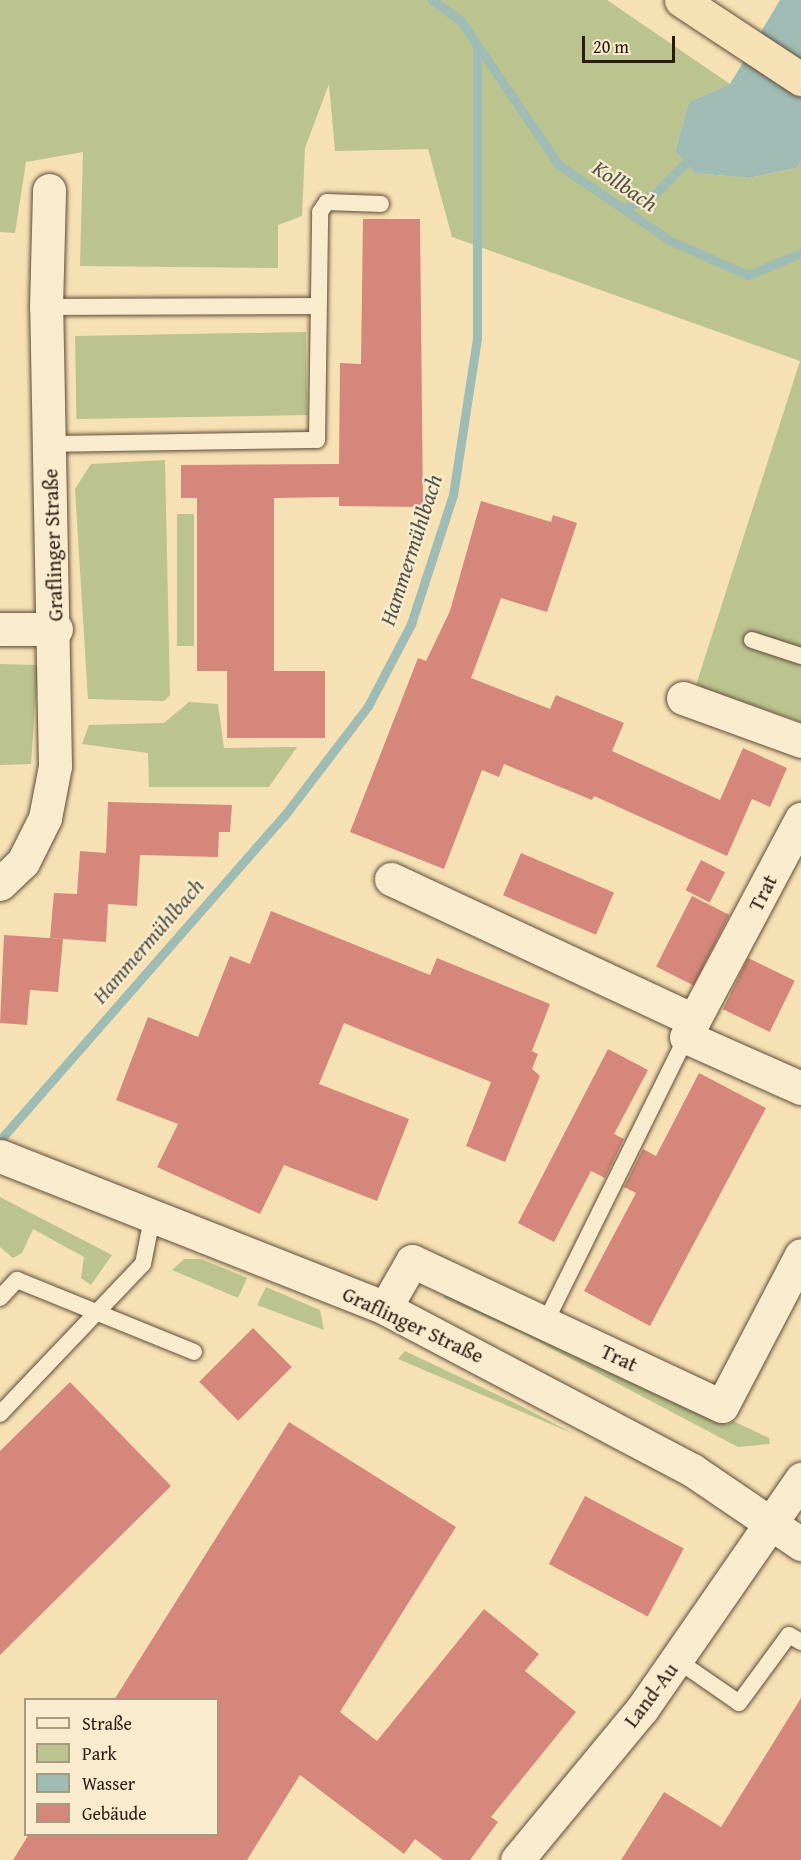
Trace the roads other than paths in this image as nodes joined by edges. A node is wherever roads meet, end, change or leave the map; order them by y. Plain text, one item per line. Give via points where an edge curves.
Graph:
1 (681, 0) edge
2 (801, 79) edge
3 (49, 190) dead end
4 (381, 204) dead end
5 (316, 306) junction
6 (46, 307) junction
7 (50, 444) junction
8 (0, 629) edge
9 (56, 629) junction
10 (752, 640) dead end
11 (801, 656) edge
12 (683, 698) dead end
13 (801, 741) edge
14 (801, 819) edge
15 (391, 879) dead end
16 (0, 884) edge
17 (690, 1029) junction
18 (801, 1088) edge
19 (10, 1160) edge
20 (152, 1218) junction
21 (801, 1255) edge
22 (0, 1298) edge
23 (385, 1308) junction
24 (97, 1312) junction
25 (545, 1323) junction
26 (194, 1352) dead end
27 (0, 1414) edge
28 (801, 1479) edge
29 (771, 1519) junction
30 (801, 1544) edge
31 (801, 1642) edge
32 (677, 1660) junction
33 (519, 1859) edge

1 - 2 highway
3 - 6 street, Graflinger Straße
4 - 5 lane via 327,202 320,212
5 - 6 lane
5 - 7 lane via 317,440
6 - 7 street, Graflinger Straße
7 - 9 street, Graflinger Straße
8 - 9 street
9 - 16 street, Graflinger Straße via 55,766 45,818 23,862
10 - 11 lane
12 - 13 street
14 - 17 street, Trat
15 - 17 street
17 - 18 street
17 - 25 lane
19 - 20 street, Graflinger Straße
20 - 23 street, Graflinger Straße
20 - 24 lane via 143,1264
21 - 25 street, Trat via 722,1406
22 - 24 lane via 17,1280
23 - 25 street, Trat via 412,1261
23 - 29 street, Graflinger Straße via 561,1397
24 - 26 lane
24 - 27 lane
28 - 29 street
29 - 30 street, Graflinger Straße
29 - 32 street, Land-Au
31 - 32 lane via 789,1635 740,1703
32 - 33 street, Land-Au

